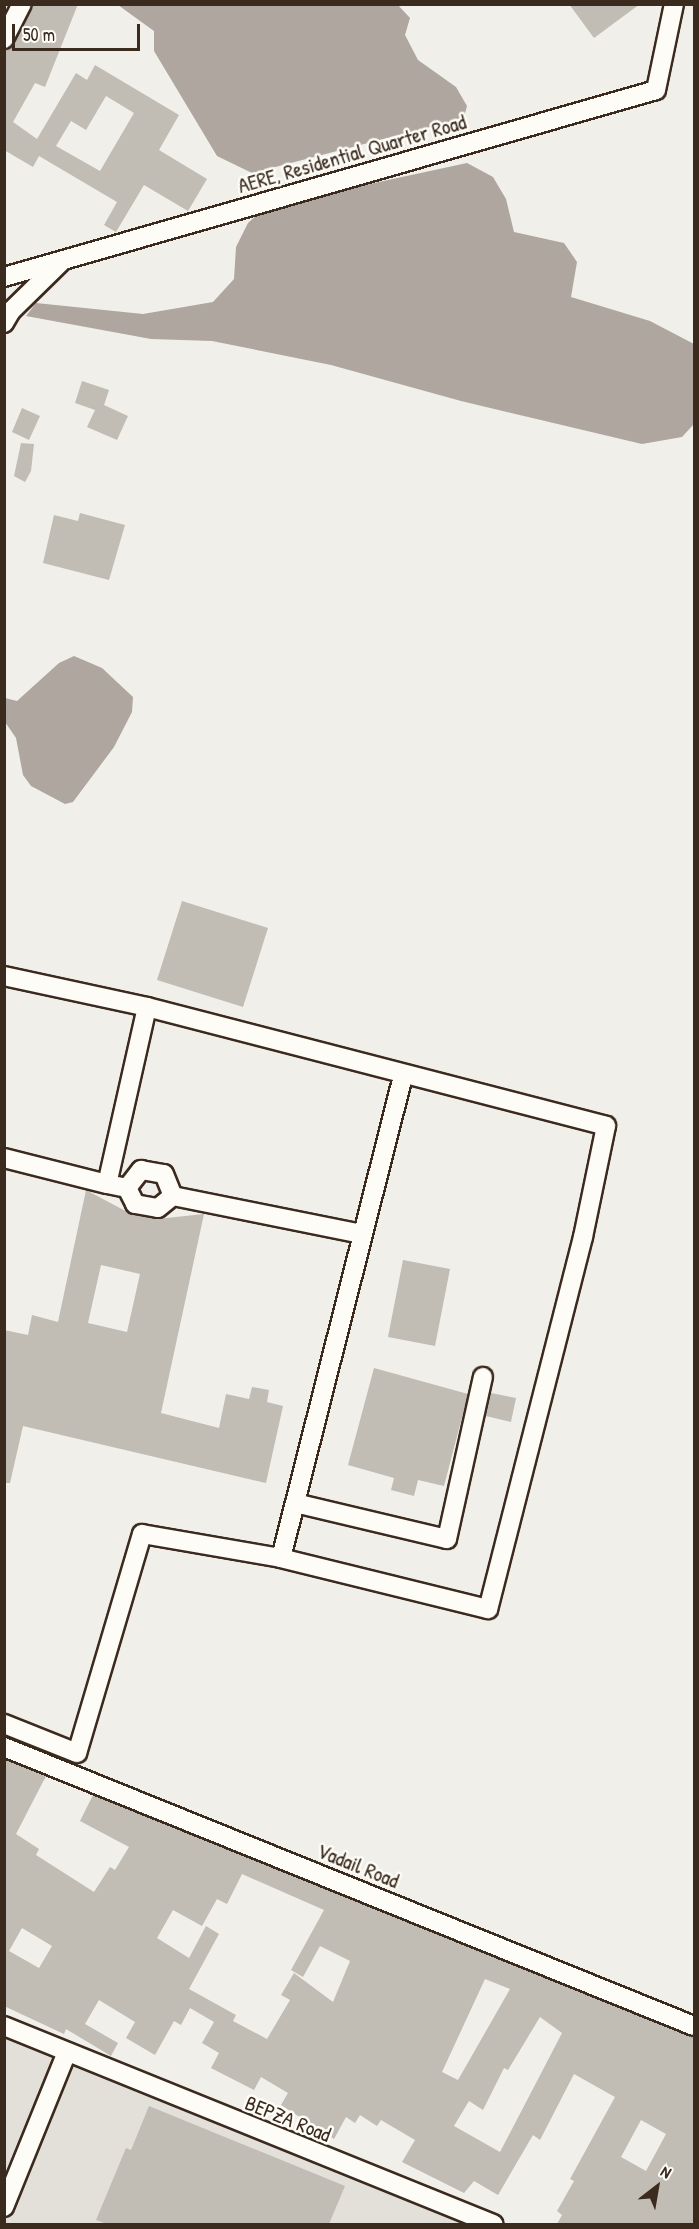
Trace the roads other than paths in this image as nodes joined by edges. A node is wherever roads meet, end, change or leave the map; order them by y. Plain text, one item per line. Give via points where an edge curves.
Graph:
1 (22, 4) edge
2 (674, 4) edge
3 (4, 39) edge
4 (62, 261) junction
5 (4, 277) edge
6 (7, 315) edge
7 (4, 976) edge
8 (147, 1007) junction
9 (404, 1074) junction
10 (4, 1158) edge
11 (107, 1184) junction
12 (127, 1188) junction
13 (173, 1196) junction
14 (362, 1234) junction
15 (483, 1377) dead end
16 (295, 1503) junction
17 (281, 1558) junction
18 (4, 1724) edge
19 (4, 1747) edge
20 (4, 2026) edge
21 (694, 2026) edge
22 (68, 2052) junction
23 (4, 2207) edge
24 (493, 2224) edge

1 - 3 street
2 - 4 street, AERE, Residential Quarter Road via 656,90
4 - 5 street, AERE, Residential Quarter Road
4 - 6 street, AERE, Residential Quarter Road
7 - 8 street
8 - 9 street
8 - 11 street
9 - 14 street
9 - 17 street via 606,1126 583,1237 488,1609
10 - 11 street
11 - 12 street
12 - 13 street via 135,1203 158,1208
12 - 13 street via 141,1170 164,1174
13 - 14 street
14 - 16 street
15 - 16 street via 447,1539
16 - 17 street
17 - 18 street via 142,1534 77,1753
19 - 21 street, Vadail Road
20 - 22 street, BEPZA Road
22 - 23 street
22 - 24 street, BEPZA Road

